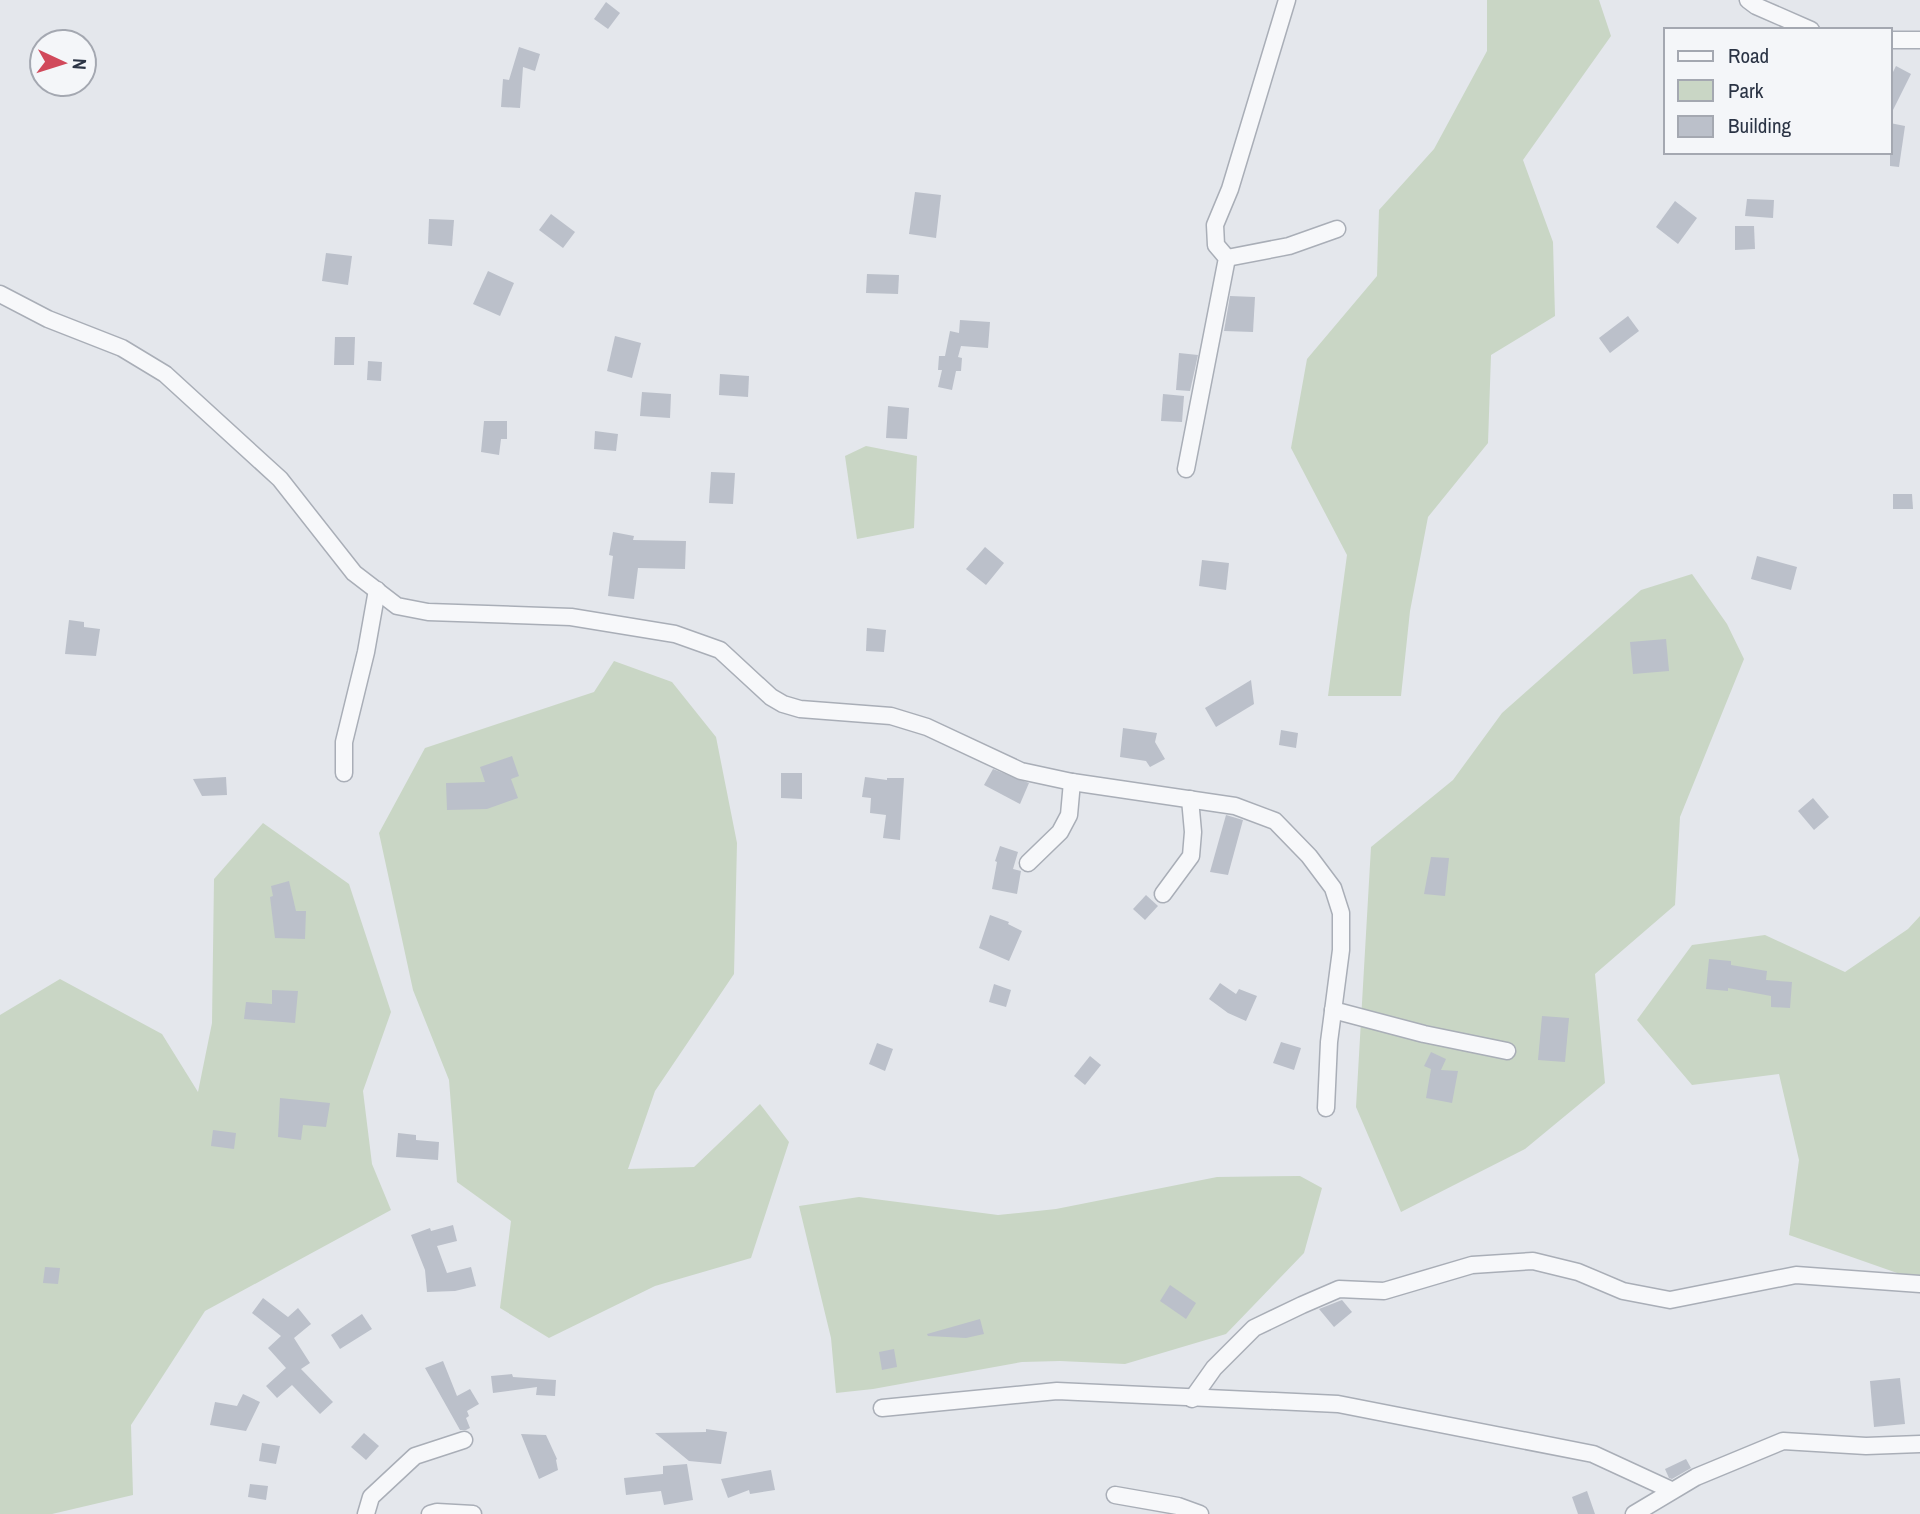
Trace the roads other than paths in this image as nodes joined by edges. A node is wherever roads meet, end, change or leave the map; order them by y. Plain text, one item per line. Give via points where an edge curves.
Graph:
1 (1287, 0) edge
2 (1748, 0) edge
3 (1806, 28) edge
4 (1892, 40) edge
5 (1920, 40) edge
6 (1337, 229) dead end
7 (1227, 258) junction
8 (0, 295) edge
9 (1186, 469) dead end
10 (377, 590) junction
11 (344, 773) dead end
12 (1072, 782) junction
13 (1190, 799) junction
14 (1028, 863) dead end
15 (1163, 894) dead end
16 (1333, 1010) junction
17 (1507, 1051) dead end
18 (1326, 1108) dead end
19 (1920, 1284) edge
20 (1192, 1399) junction
21 (881, 1408) dead end
22 (464, 1440) dead end
23 (1920, 1444) edge
24 (1671, 1490) junction
25 (1115, 1495) dead end
26 (366, 1514) edge
27 (430, 1514) edge
28 (473, 1514) edge
29 (1200, 1514) edge
30 (1634, 1514) edge

1 - 7 street via 1215,225 1216,245
2 - 3 street
4 - 5 street
6 - 7 street via 1289,246
7 - 9 street
8 - 10 street via 122,348 165,374 280,478 354,573
10 - 11 street via 344,742
10 - 12 street via 397,606 428,612 571,617 676,634 720,650 783,704 891,716 927,727 1021,771
12 - 13 street
12 - 14 street via 1069,815 1060,832
13 - 15 street via 1191,856
13 - 16 street via 1235,806 1275,821 1334,888 1341,914 1341,950
16 - 17 street
16 - 18 street
19 - 20 street via 1796,1275 1670,1300 1623,1292 1578,1272 1533,1261 1472,1265 1384,1290 1339,1289 1290,1310 1254,1328 1214,1368
20 - 21 street via 1057,1391
20 - 24 street via 1338,1404 1593,1454
22 - 26 street via 415,1455 371,1497
23 - 24 street via 1783,1441
24 - 30 street
25 - 29 street
27 - 28 street

